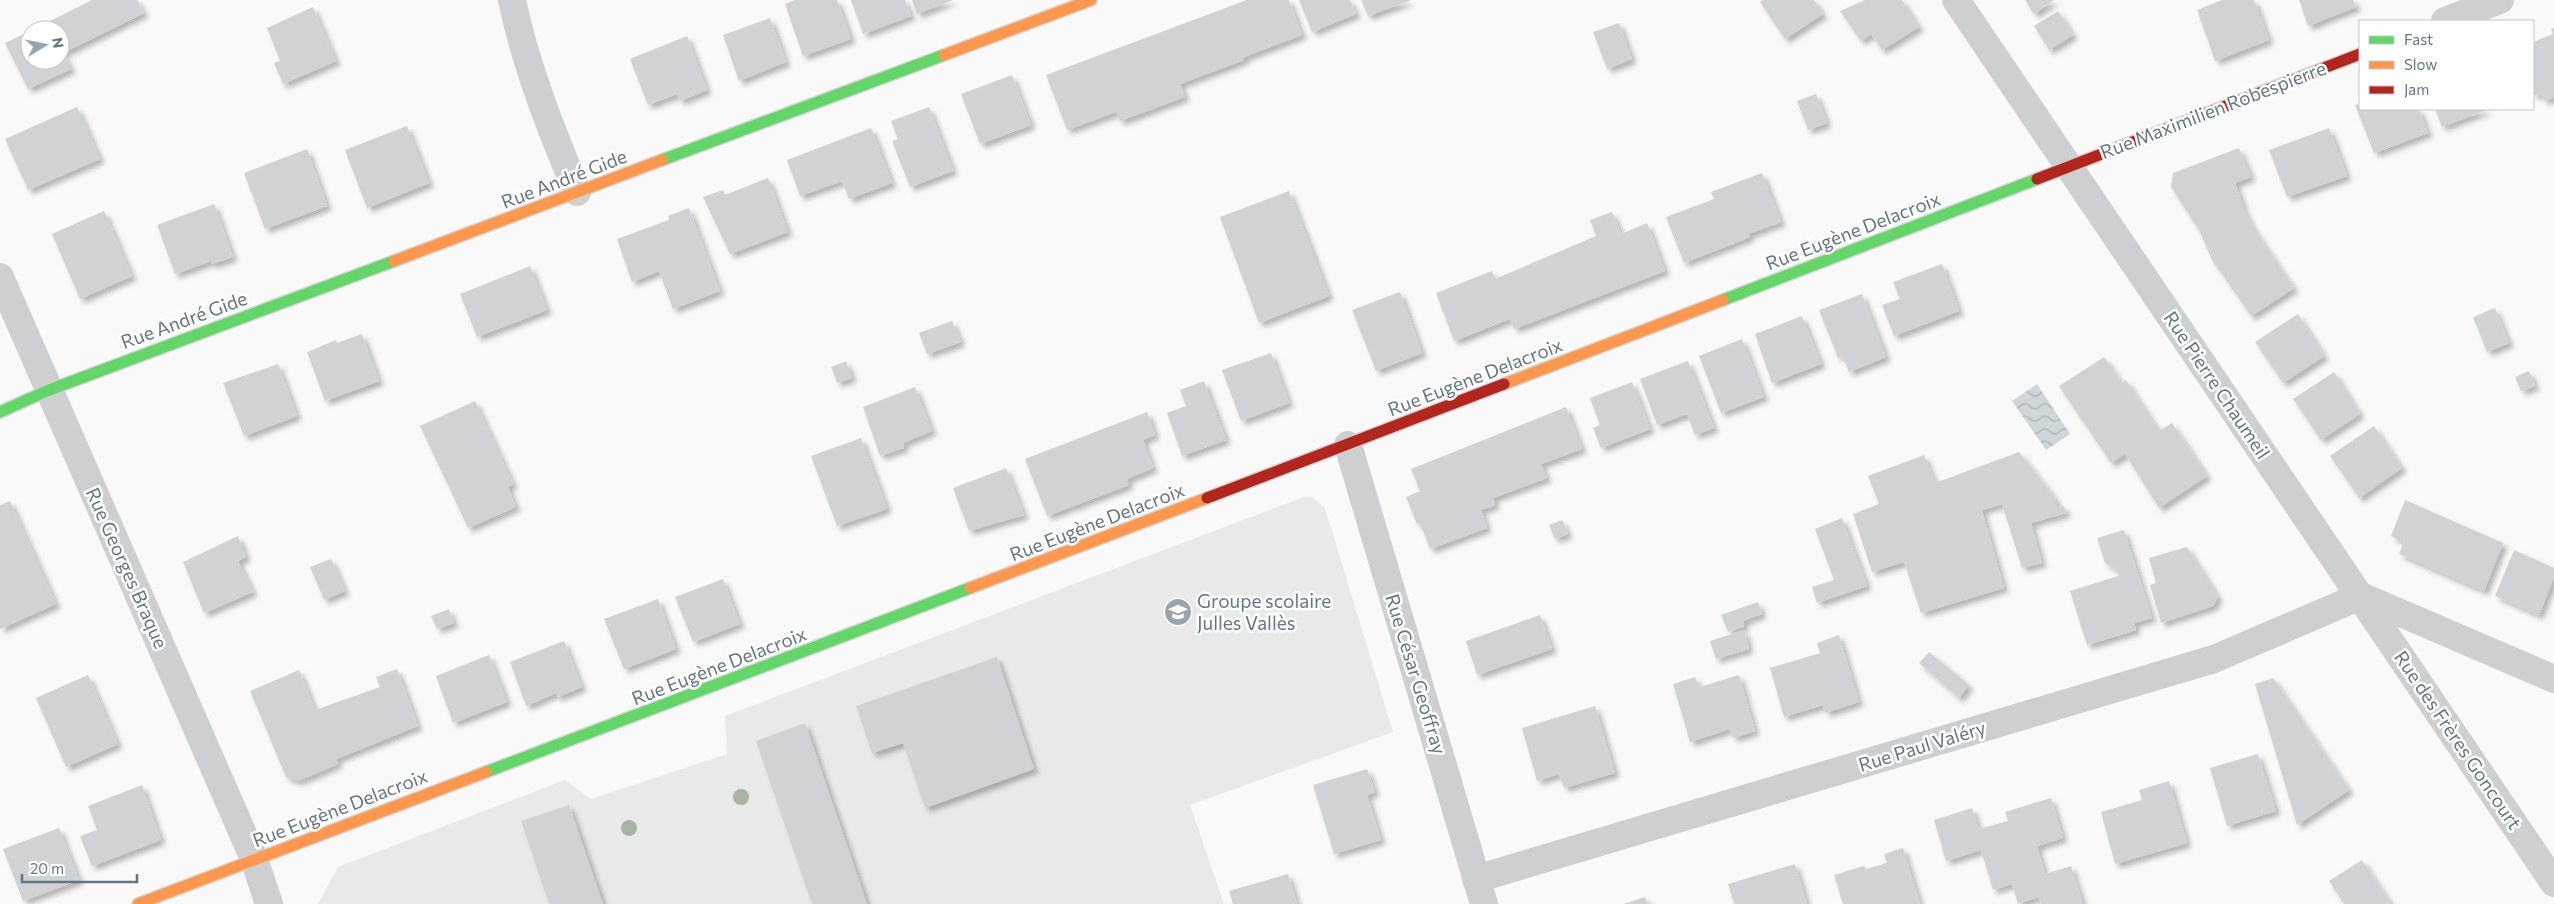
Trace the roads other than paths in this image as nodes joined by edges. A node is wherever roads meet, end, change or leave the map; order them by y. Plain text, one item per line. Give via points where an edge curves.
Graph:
1 (512, 0) edge
2 (1090, 0) edge
3 (1956, 0) edge
4 (2500, 0) edge
5 (2448, 20) edge
6 (2359, 54) edge
7 (2067, 166) junction
8 (577, 192) junction
9 (0, 277) edge
10 (49, 390) junction
11 (0, 412) edge
12 (1348, 445) junction
13 (2361, 596) junction
14 (2554, 678) edge
15 (254, 859) junction
16 (2554, 883) edge
17 (1480, 891) edge
18 (138, 904) edge
19 (268, 904) edge

1 - 8 street via 520,40 542,106
2 - 8 street, Rue André Gide
3 - 7 street, Rue Pierre Chaumeil
4 - 5 street
6 - 7 street, Rue Maximilien Robespierre
7 - 12 street, Rue Eugène Delacroix
7 - 13 street, Rue Pierre Chaumeil
8 - 10 street, Rue André Gide
9 - 10 street, Rue Georges Braque
10 - 11 street, Rue André Gide
10 - 15 street, Rue Georges Braque
12 - 15 street, Rue Eugène Delacroix
12 - 17 street, Rue César Geoffray
13 - 14 street
13 - 16 street, Rue des Frères Goncourt
13 - 17 street, Rue Paul Valéry via 2214,660
15 - 18 street, Rue Eugène Delacroix
15 - 19 street, Rue Georges Braque

